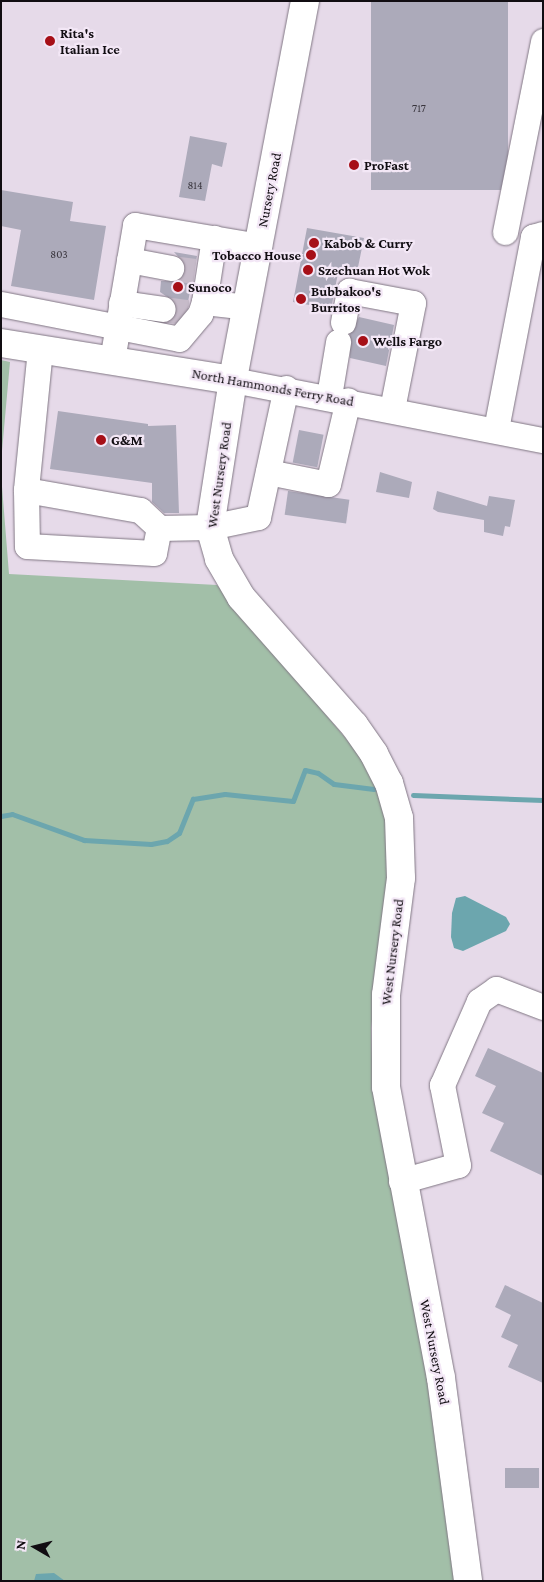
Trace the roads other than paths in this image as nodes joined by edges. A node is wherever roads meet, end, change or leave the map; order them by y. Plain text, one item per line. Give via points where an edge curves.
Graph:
1 (305, 1) edge
2 (543, 41) edge
3 (505, 232) dead end
4 (543, 234) edge
5 (214, 238) junction
6 (259, 246) junction
7 (129, 260) junction
8 (191, 271) junction
9 (122, 303) junction
10 (1, 304) edge
11 (247, 307) junction
12 (163, 309) tunnel mouth
13 (197, 309) junction
14 (66, 316) junction
15 (117, 328) junction
16 (162, 337) junction
17 (1, 343) edge
18 (51, 351) junction
19 (112, 360) junction
20 (156, 366) junction
21 (233, 380) junction
22 (286, 388) junction
23 (338, 398) junction
24 (392, 409) junction
25 (496, 429) junction
26 (543, 440) edge
27 (268, 472) junction
28 (26, 490) junction
29 (210, 527) junction
30 (158, 528) junction
31 (543, 1007) edge
32 (401, 1181) junction
33 (468, 1581) edge

1 - 6 main road, Nursery Road
2 - 3 street
4 - 25 street via 533,237
5 - 6 street
5 - 7 street via 135,226
5 - 8 street
6 - 11 main road, Nursery Road
7 - 8 street
7 - 9 street
8 - 13 street
9 - 12 street
9 - 15 street
10 - 14 street
11 - 13 street
11 - 21 main road, Nursery Road
13 - 16 street via 179,339
14 - 15 street
14 - 18 street
15 - 16 street
15 - 19 street
16 - 20 street
17 - 18 main road, North Hammonds Ferry Road
18 - 19 main road, North Hammonds Ferry Road
18 - 28 street
19 - 20 main road, North Hammonds Ferry Road
20 - 21 main road, North Hammonds Ferry Road
21 - 22 street, North Hammonds Ferry Road
21 - 29 main road, West Nursery Road
22 - 23 street, North Hammonds Ferry Road
22 - 27 street
23 - 24 street, North Hammonds Ferry Road
23 - 24 street via 341,332 349,290 412,303
23 - 27 street via 328,484
24 - 25 street, North Hammonds Ferry Road
25 - 26 street, North Hammonds Ferry Road
27 - 29 street via 258,517
28 - 30 street via 140,510
28 - 30 street via 27,546 154,554
29 - 30 street
29 - 32 main road, West Nursery Road via 219,559 241,596 354,726 389,783 399,818 402,849 386,995 385,1068
31 - 32 street via 496,989 479,1001 442,1085 458,1165
32 - 33 main road, West Nursery Road via 441,1378

